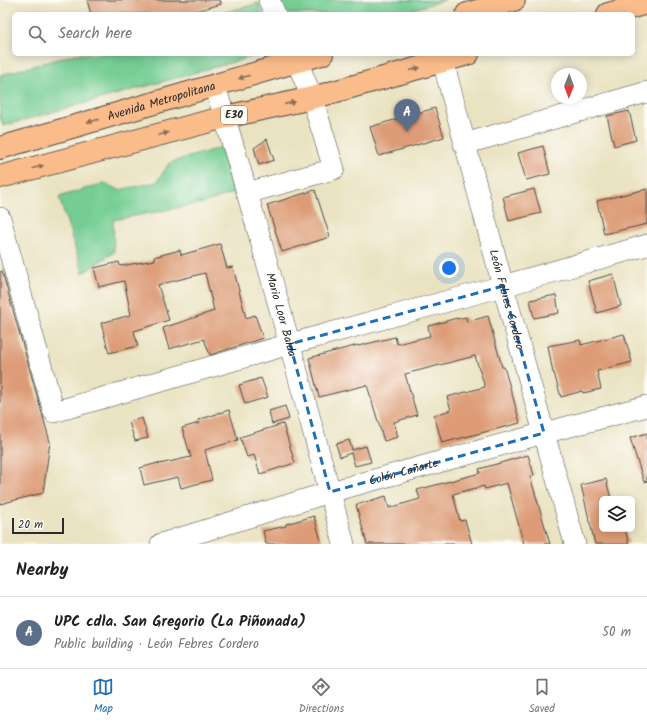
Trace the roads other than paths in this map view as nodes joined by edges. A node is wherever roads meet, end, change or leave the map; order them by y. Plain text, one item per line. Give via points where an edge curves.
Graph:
1 (269, 0) edge
2 (514, 0) edge
3 (647, 3) edge
4 (274, 12) edge
5 (474, 12) edge
6 (615, 12) edge
7 (455, 56) edge
8 (296, 57) edge
9 (442, 58) edge
10 (215, 86) junction
11 (647, 92) edge
12 (312, 98) junction
13 (225, 118) junction
14 (464, 144) junction
15 (1, 146) edge
16 (0, 177) edge
17 (247, 193) junction
18 (0, 218) edge
19 (647, 245) edge
20 (503, 286) junction
21 (290, 344) junction
22 (647, 406) edge
23 (544, 433) junction
24 (330, 492) junction
25 (162, 544) edge
26 (344, 544) edge
27 (575, 544) edge

1 - 4 street
2 - 5 highway
3 - 6 highway
7 - 9 highway, E30
8 -> 10 highway, Avenida Metropolitana
8 - 12 street
12 -> 9 highway, E30
9 - 14 street, León Febres Cordero
10 - 13 street, Mario Loor Balda
10 -> 15 highway, Avenida Metropolitana
11 - 14 street
13 -> 12 highway, E30
12 - 17 street via 334,168
16 -> 13 highway, E30
13 - 17 street, Mario Loor Balda
14 - 20 street, León Febres Cordero
17 - 21 street, Mario Loor Balda
18 - 21 street via 54,412
19 - 20 street
20 - 21 street
20 - 23 street, León Febres Cordero
21 - 24 street, Mario Loor Balda
22 - 23 street, Colón Cañarte
23 - 24 street, Colón Cañarte
23 - 27 street, León Febres Cordero
24 - 25 street, Colón Cañarte
24 - 26 street, Mario Loor Balda

